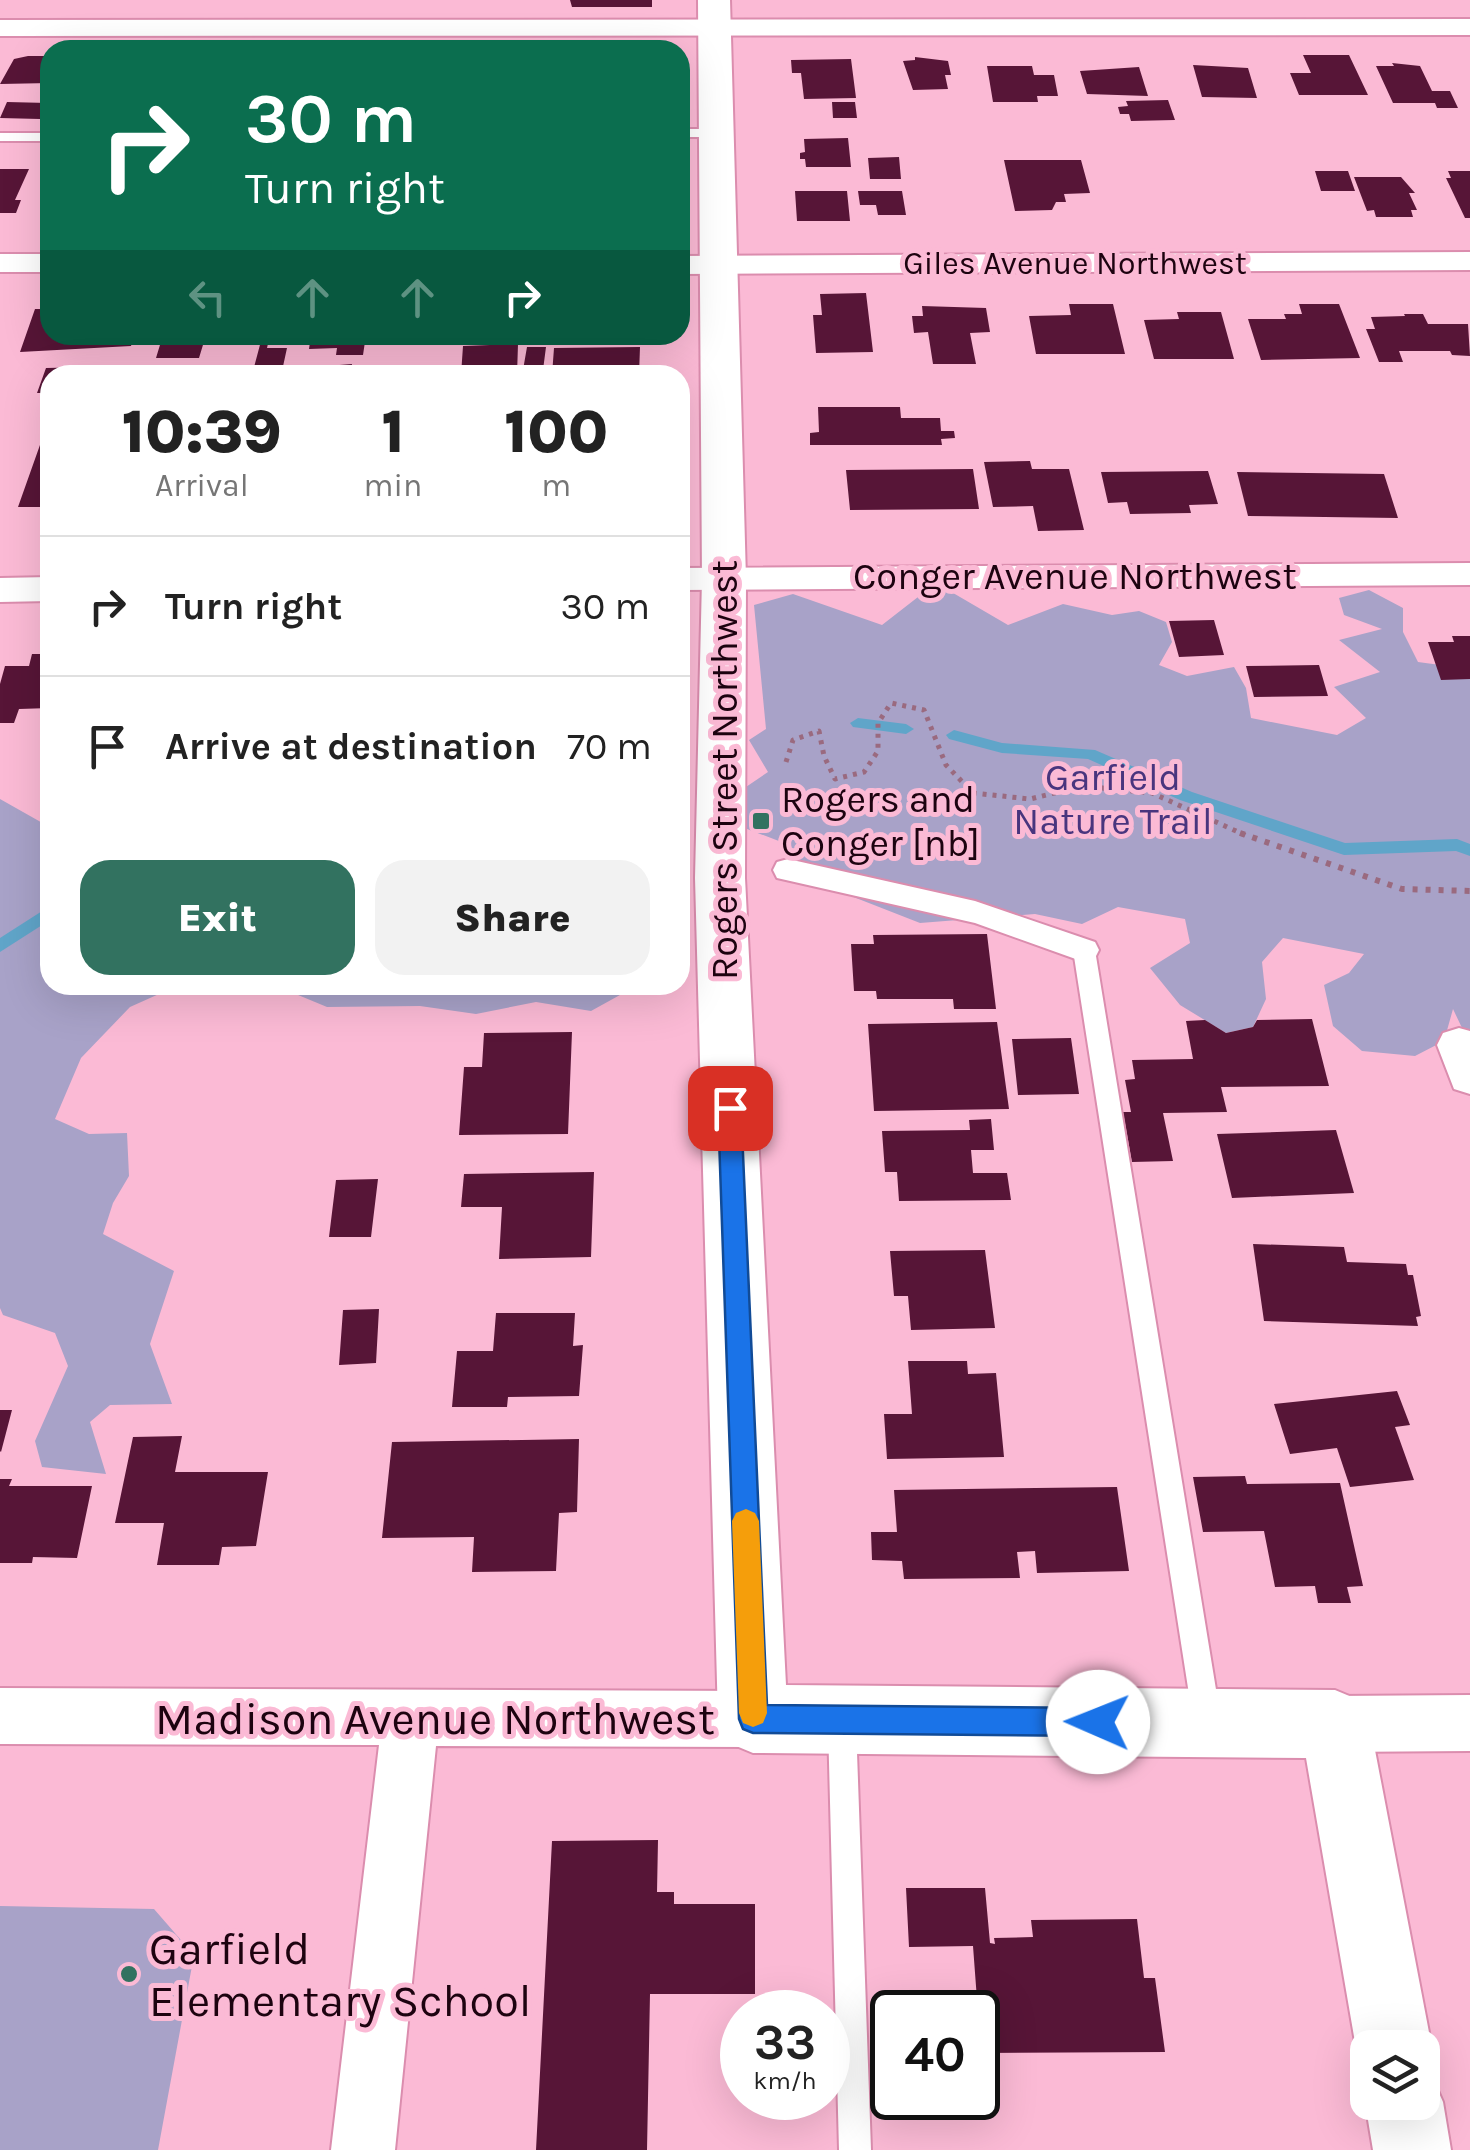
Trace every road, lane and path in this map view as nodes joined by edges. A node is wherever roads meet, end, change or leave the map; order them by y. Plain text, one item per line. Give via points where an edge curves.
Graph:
1 (714, 13) edge
2 (0, 28) edge
3 (1470, 28) edge
4 (698, 133) edge
5 (0, 137) edge
6 (40, 137) edge
7 (1470, 261) edge
8 (0, 262) edge
9 (40, 263) edge
10 (699, 265) edge
11 (1470, 574) edge
12 (702, 579) edge
13 (40, 589) edge
14 (0, 590) edge
15 (786, 762) dead end
16 (788, 870) dead end
17 (1470, 891) edge
18 (1084, 950) joint
19 (0, 1716) edge
20 (411, 1718) junction
21 (753, 1719) junction
22 (842, 1720) junction
23 (1208, 1723) junction
24 (1470, 1723) edge
25 (1335, 1724) junction
26 (1391, 2030) edge
27 (1407, 2120) edge
28 (363, 2150) edge
29 (855, 2150) edge
30 (1412, 2150) edge

1 - 2 street
1 - 3 street
1 - 4 street, Rogers Street Northwest
4 - 10 street, Rogers Street Northwest
5 - 6 lane
7 - 10 street, Giles Avenue Northwest
8 - 9 street
10 - 12 street, Rogers Street Northwest
11 - 12 street, Conger Avenue Northwest
12 - 21 street, Rogers Street Northwest
13 - 14 street
15 - 17 path via 793,740 819,732 835,779 864,772 878,752 878,723 891,703 924,710 946,765 973,793 1030,799 1083,786 1152,793 1221,828 1402,888
16 - 18 street via 955,904
18 - 23 lane
19 - 20 street, Madison Avenue Northwest
20 - 21 street, Madison Avenue Northwest
20 - 28 street
21 - 22 street, Madison Avenue Northwest
22 - 23 street, Madison Avenue Northwest
22 - 29 lane
23 - 25 street, Madison Avenue Northwest
24 - 25 street, Madison Avenue Northwest
25 - 26 street
27 - 30 street

